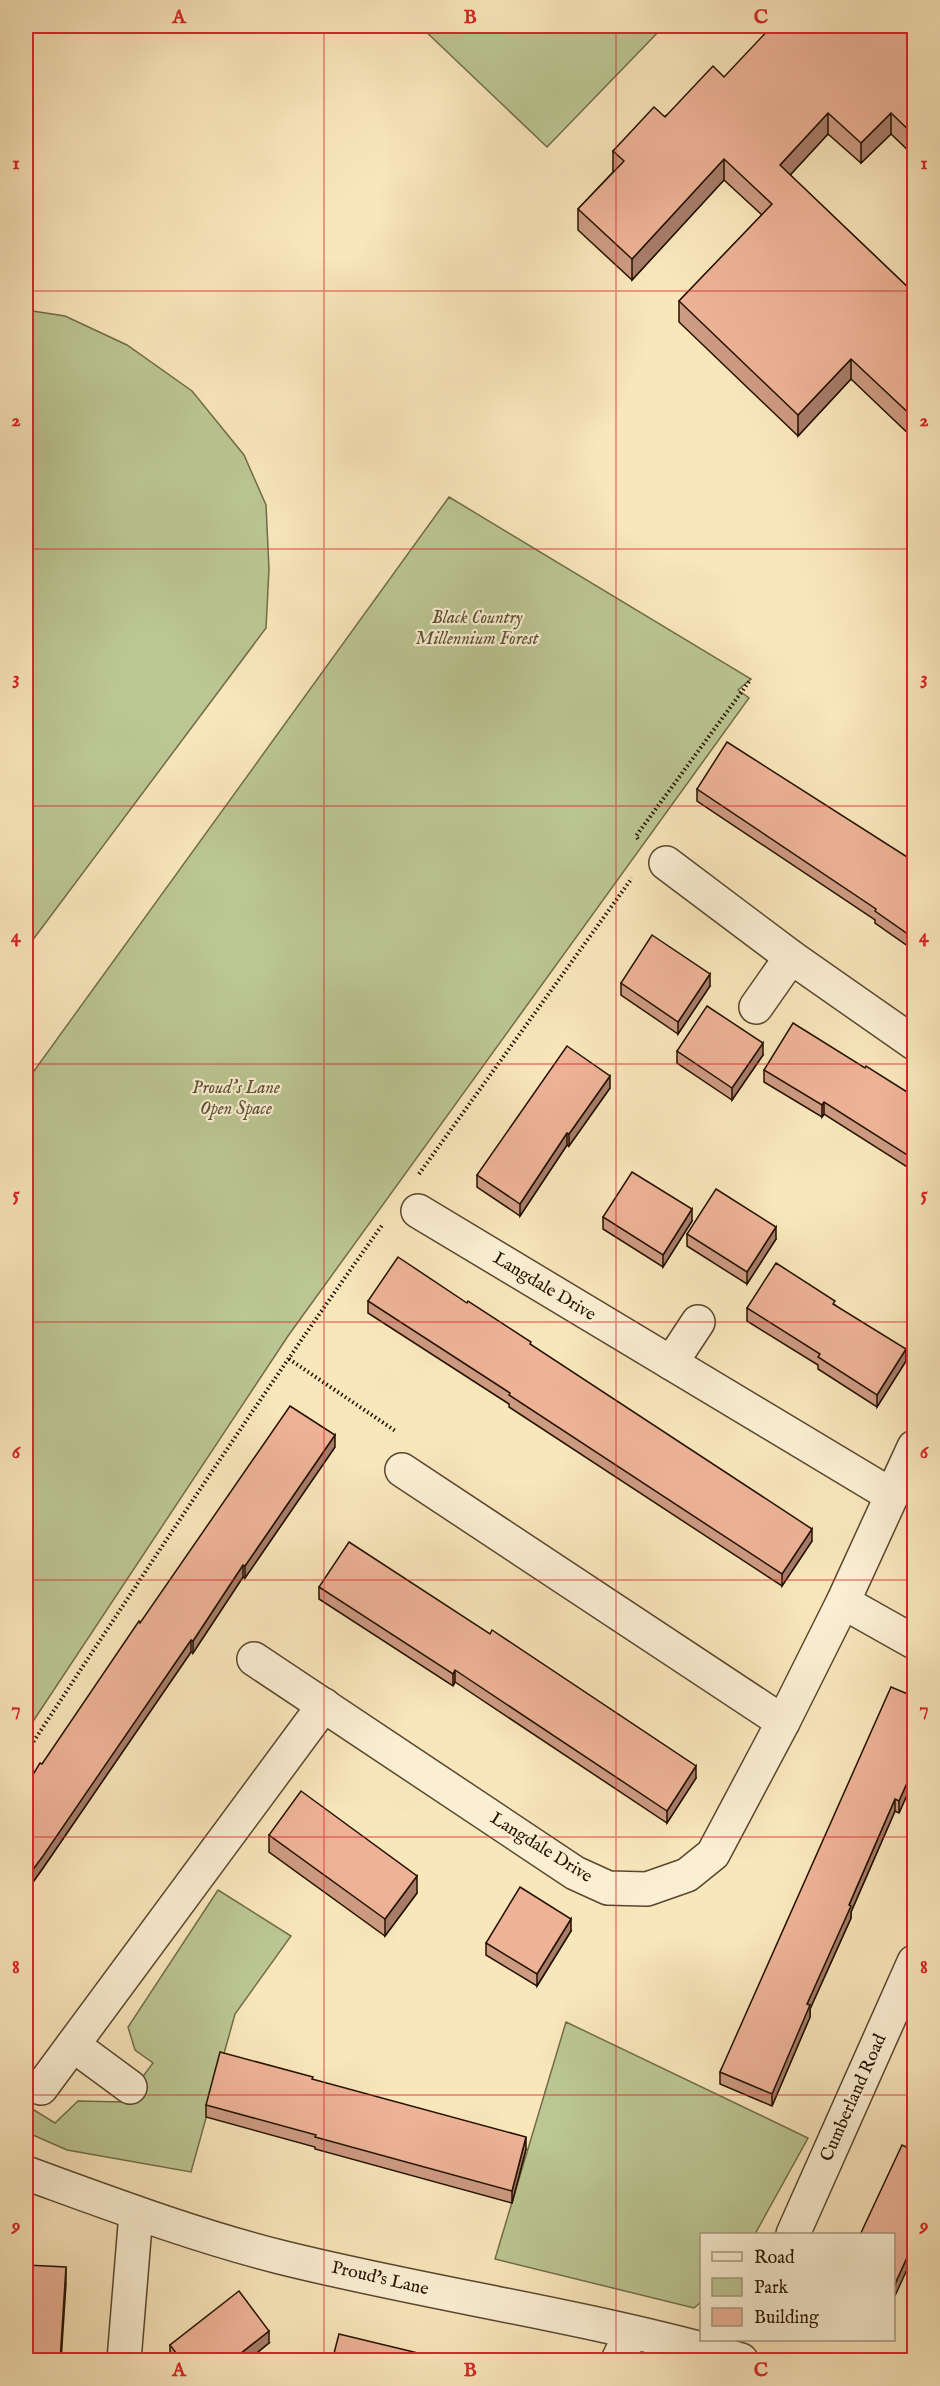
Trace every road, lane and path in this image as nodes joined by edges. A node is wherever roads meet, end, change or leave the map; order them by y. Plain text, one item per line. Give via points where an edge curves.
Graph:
1 (666, 862) dead end
2 (791, 957) junction
3 (756, 1007) dead end
4 (915, 1043) edge
5 (418, 1211) dead end
6 (698, 1322) dead end
7 (289, 1359) dead end
8 (671, 1363) junction
9 (915, 1447) edge
10 (402, 1470) joint
11 (891, 1495) junction
12 (843, 1602) junction
13 (915, 1642) edge
14 (254, 1659) dead end
15 (324, 1705) junction
16 (783, 1722) junction
17 (915, 1962) edge
18 (73, 2045) junction
19 (130, 2087) dead end
20 (41, 2088) dead end
21 (26, 2173) edge
22 (136, 2213) junction
23 (794, 2233) edge
24 (624, 2347) edge
25 (741, 2353) edge
26 (124, 2361) edge

1 - 2 street
2 - 3 street
2 - 4 street
5 - 8 street, Langdale Drive
6 - 8 street
7 - 10 path via 417,1446
8 - 11 street, Langdale Drive
9 - 11 street, Langdale Drive
10 - 16 street
11 - 12 street, Langdale Drive
12 - 13 street
12 - 16 street, Langdale Drive
14 - 15 street, Langdale Drive
15 - 16 street, Langdale Drive via 574,1873 608,1888 647,1889 687,1875 713,1854
15 - 18 street
17 - 23 street, Cumberland Road
18 - 19 street
18 - 20 street
21 - 22 street, Proud's Lane
22 - 24 street, Proud's Lane via 278,2256
22 - 26 street
24 - 25 street, Proud's Lane

